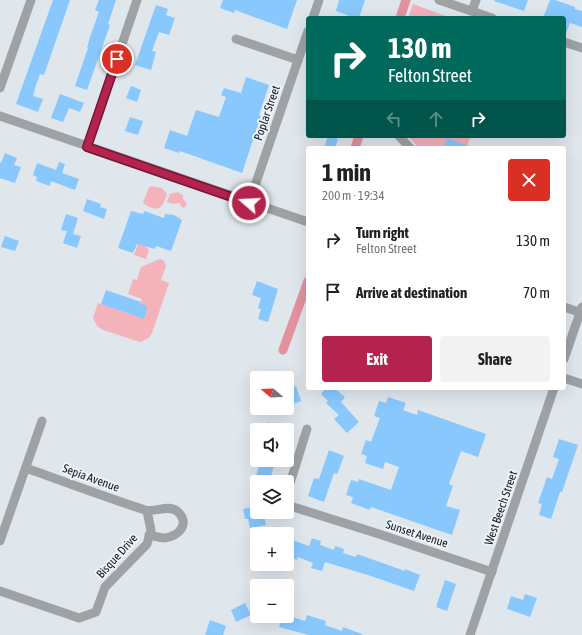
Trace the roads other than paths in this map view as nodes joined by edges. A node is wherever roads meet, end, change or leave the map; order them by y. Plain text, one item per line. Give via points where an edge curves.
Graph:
1 (31, 0) edge
2 (137, 0) edge
3 (319, 0) edge
4 (439, 0) edge
5 (476, 0) edge
6 (472, 11) junction
7 (314, 16) edge
8 (486, 16) edge
9 (306, 37) edge
10 (236, 39) dead end
11 (566, 43) edge
12 (582, 48) edge
13 (298, 60) junction
14 (0, 88) edge
15 (0, 116) edge
16 (401, 138) edge
17 (408, 146) edge
18 (87, 147) junction
19 (249, 203) junction
20 (306, 221) edge
21 (566, 307) edge
22 (581, 311) edge
23 (566, 354) edge
24 (566, 379) edge
25 (582, 384) edge
26 (553, 390) edge
27 (42, 421) dead end
28 (308, 429) dead end
29 (26, 468) junction
30 (293, 475) edge
31 (294, 507) edge
32 (147, 511) junction
33 (149, 535) junction
34 (0, 541) edge
35 (492, 572) junction
36 (0, 591) edge
37 (470, 635) edge

1 - 14 street
2 - 18 street
3 - 7 street
4 - 6 street
5 - 6 street
6 - 8 street
9 - 13 street, Poplar Street
10 - 13 street
11 - 12 street
13 - 19 street, Poplar Street
15 - 18 street
16 - 17 street
18 - 19 street
19 - 20 street
21 - 22 street
22 - 23 street
24 - 25 street
26 - 35 street, West Beech Street
27 - 29 street
28 - 30 street
29 - 32 street, Sepia Avenue
29 - 34 street
31 - 35 street, Sunset Avenue
32 - 33 street, Bisque Drive via 151,530
32 - 33 street via 170,508 183,518 181,531 175,535 164,538
33 - 36 street, Bisque Drive via 147,544 105,587 96,612 79,618
35 - 37 street, West Beech Street

